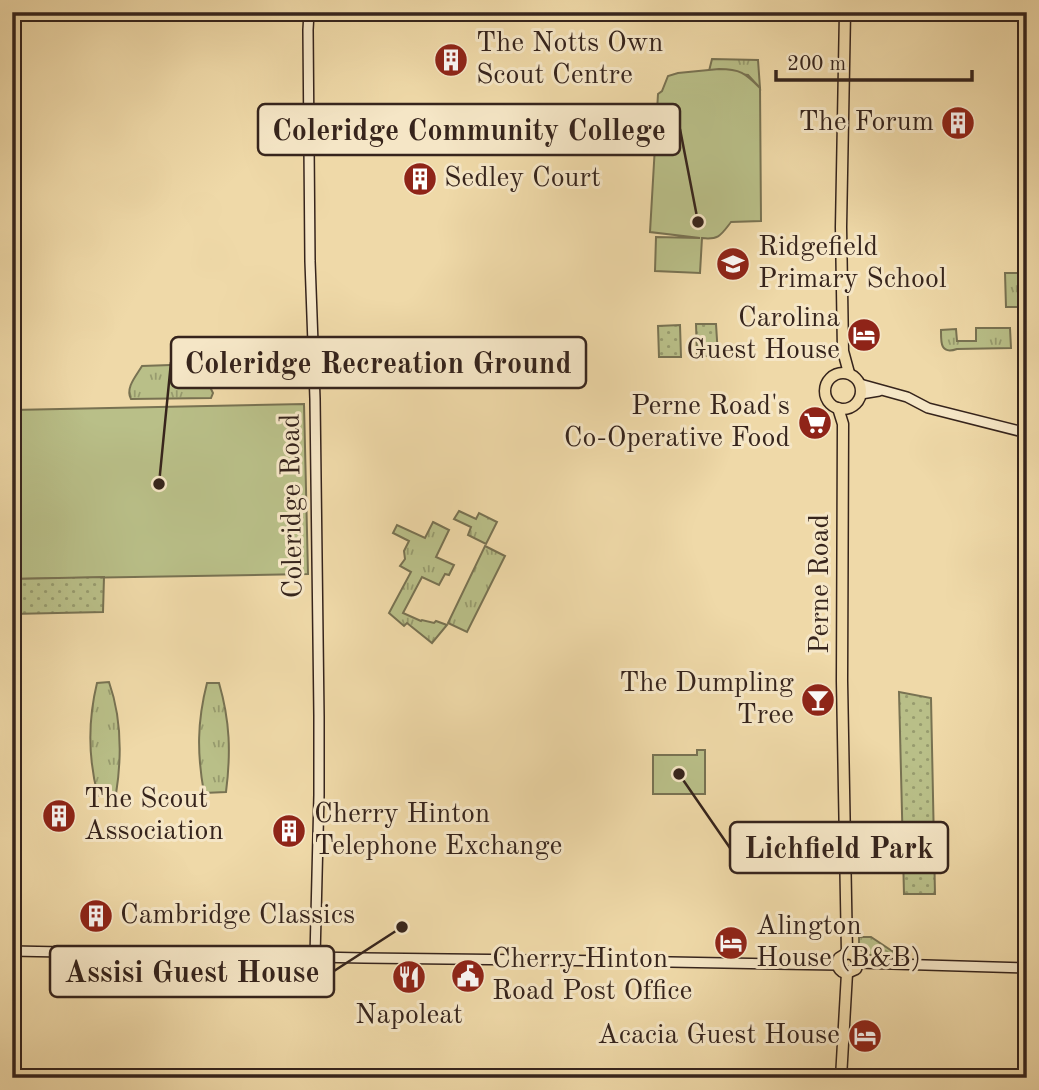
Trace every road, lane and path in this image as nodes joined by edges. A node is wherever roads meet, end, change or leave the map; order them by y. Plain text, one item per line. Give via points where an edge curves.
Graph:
1 (309, 12) edge
2 (845, 12) edge
3 (843, 373) junction
4 (861, 389) junction
5 (843, 408) junction
6 (1027, 433) edge
7 (12, 950) edge
8 (847, 953) junction
9 (316, 957) junction
10 (858, 963) junction
11 (838, 965) junction
12 (1027, 968) edge
13 (847, 974) junction
14 (841, 1078) edge

1 - 9 street, Coleridge Road via 319,782
2 - 3 main road
3 - 4 main road via 854,376
3 - 5 main road via 828,380 825,391 828,402
4 - 5 main road, Perne Road via 857,403
4 - 6 street via 885,390 928,408
5 - 8 main road, Perne Road
7 - 9 street
8 - 10 main road
8 - 11 main road
9 - 11 street
10 - 12 street
10 - 13 main road via 856,970
11 - 13 main road
13 - 14 main road

